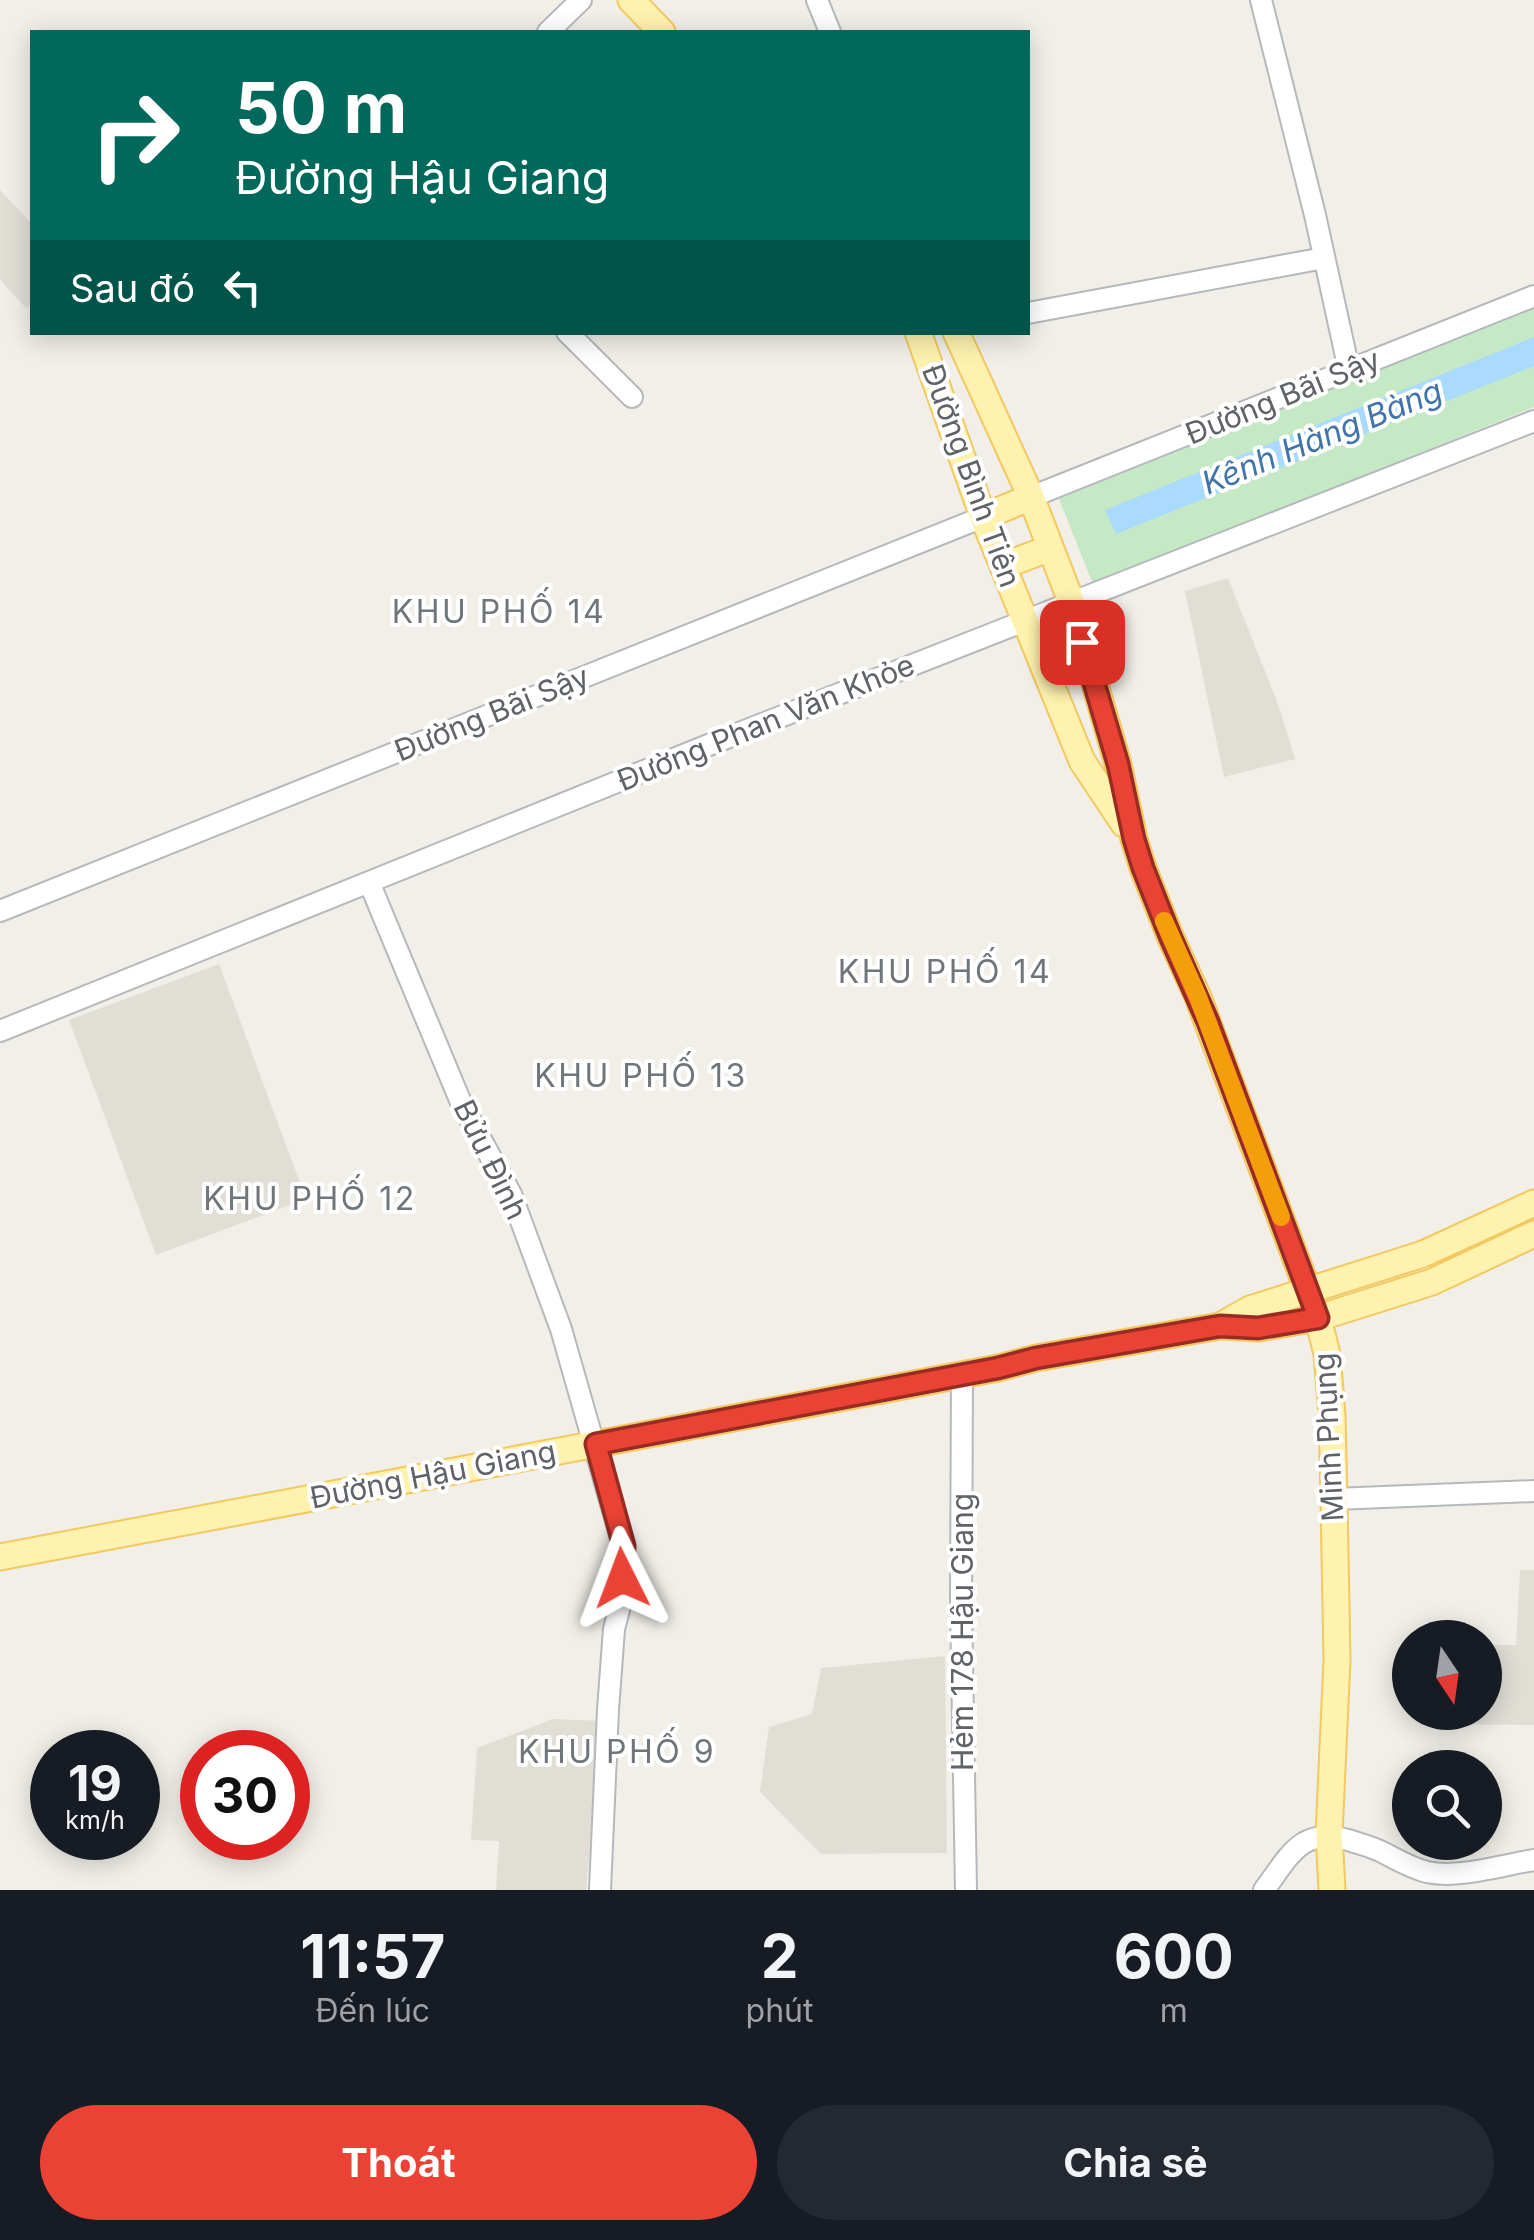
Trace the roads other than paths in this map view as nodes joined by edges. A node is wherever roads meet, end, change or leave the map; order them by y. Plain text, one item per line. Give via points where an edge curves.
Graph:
1 (582, 0) edge
2 (631, 0) edge
3 (1261, 0) edge
4 (823, 1) edge
5 (550, 30) edge
6 (660, 30) edge
7 (830, 30) edge
8 (1324, 258) junction
9 (1534, 296) edge
10 (1030, 313) edge
11 (570, 335) edge
12 (919, 335) edge
13 (957, 335) edge
14 (1349, 370) junction
15 (632, 397) dead end
16 (1534, 422) edge
17 (1031, 498) junction
18 (984, 517) junction
19 (1050, 548) junction
20 (1004, 566) junction
21 (1071, 602) junction
22 (1025, 620) junction
23 (1134, 839) junction
24 (369, 882) junction
25 (0, 912) edge
26 (0, 1031) edge
27 (1534, 1204) edge
28 (1534, 1234) edge
29 (1309, 1290) junction
30 (1318, 1318) junction
31 (1220, 1326) junction
32 (962, 1374) junction
33 (596, 1444) junction
34 (1534, 1491) edge
35 (1334, 1498) junction
36 (0, 1557) edge
37 (1328, 1835) junction
38 (1534, 1860) edge
39 (600, 1890) edge
40 (966, 1890) edge
41 (1264, 1890) edge
42 (1332, 1890) edge

1 - 5 street
2 - 6 main road
3 - 8 street
4 - 7 street
8 - 10 street
8 - 14 street
9 - 14 street, Đường Bãi Sậy
11 - 15 street
12 - 18 main road, Đường Bình Tiên
13 - 17 main road, Đường Bình Tiên
14 - 17 street, Đường Bãi Sậy
16 - 21 street, Đường Phan Văn Khỏe
17 - 18 main road
17 - 19 main road, Đường Bình Tiên
18 - 20 main road, Đường Bình Tiên
18 - 25 street, Đường Bãi Sậy
19 - 20 main road
19 - 21 main road, Đường Bình Tiên
20 - 22 main road, Đường Bình Tiên
21 - 22 street, Đường Phan Văn Khỏe
21 - 23 main road, Minh Phụng
22 - 23 main road, Minh Phụng via 1082,761
22 - 24 street, Đường Phan Văn Khỏe
23 - 29 main road, Minh Phụng
24 - 26 street, Đường Phan Văn Khỏe
24 - 33 street, Bửu Đình via 462,1105 512,1194
27 - 29 main road, Đường Hậu Giang via 1423,1254
28 - 30 main road, Đường Hậu Giang via 1432,1282
29 - 30 main road, Minh Phụng
29 - 31 main road, Đường Hậu Giang
30 - 31 main road, Đường Hậu Giang via 1258,1328
30 - 35 main road, Minh Phụng via 1327,1354
31 - 32 main road, Đường Hậu Giang
32 - 33 main road, Đường Hậu Giang
32 - 40 street, Hẻm 178 Hậu Giang
33 - 36 main road, Đường Hậu Giang
33 - 39 street, Bửu Đình via 624,1546
34 - 35 street
35 - 37 main road, Minh Phụng via 1337,1660
37 - 38 street via 1428,1872
37 - 41 street via 1299,1845
37 - 42 main road, Minh Phụng

